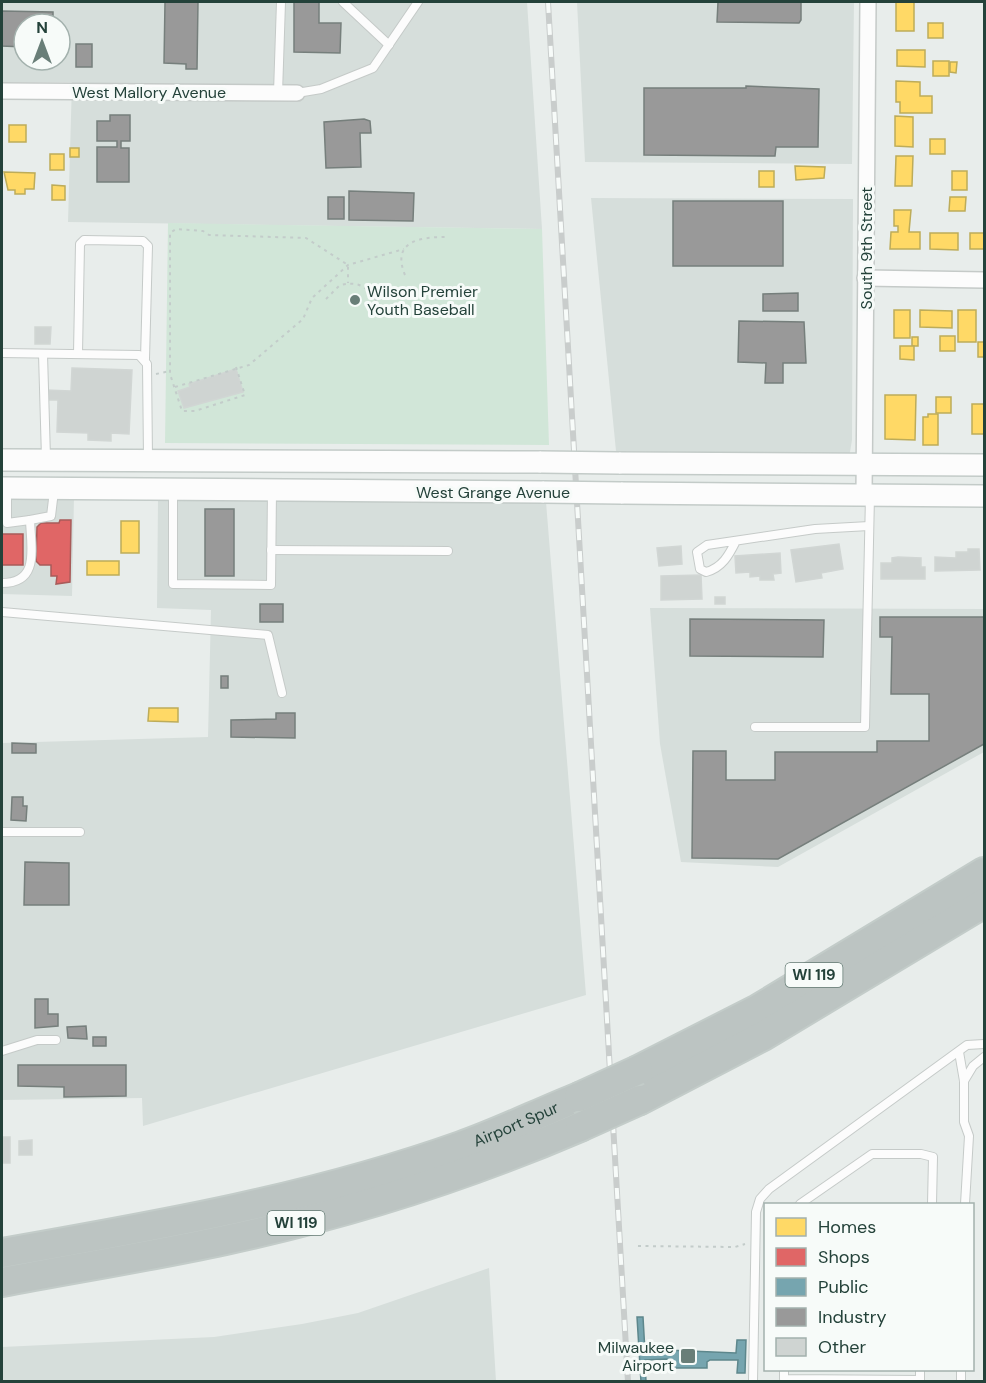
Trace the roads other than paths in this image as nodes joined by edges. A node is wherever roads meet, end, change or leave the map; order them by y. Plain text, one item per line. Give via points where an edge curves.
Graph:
1 (281, 2) edge
2 (343, 2) edge
3 (418, 2) edge
4 (868, 2) edge
5 (389, 45) junction
6 (2, 91) edge
7 (278, 93) junction
8 (297, 93) joint
9 (866, 278) junction
10 (984, 280) edge
11 (2, 353) edge
12 (44, 354) junction
13 (78, 354) junction
14 (145, 359) junction
15 (2, 459) edge
16 (148, 459) junction
17 (46, 460) junction
18 (80, 460) junction
19 (272, 461) junction
20 (865, 465) junction
21 (984, 465) edge
22 (4, 488) edge
23 (55, 488) junction
24 (79, 488) junction
25 (173, 490) junction
26 (272, 490) junction
27 (867, 495) junction
28 (984, 496) edge
29 (30, 520) junction
30 (4, 523) edge
31 (869, 526) junction
32 (736, 541) junction
33 (271, 550) junction
34 (448, 551) dead end
35 (2, 583) edge
36 (2, 612) edge
37 (282, 693) dead end
38 (755, 727) dead end
39 (2, 832) edge
40 (80, 832) dead end
41 (984, 872) edge
42 (984, 903) edge
43 (56, 1040) dead end
44 (984, 1044) edge
45 (2, 1051) edge
46 (959, 1052) junction
47 (984, 1057) edge
48 (964, 1081) junction
49 (801, 1203) edge
50 (932, 1203) edge
51 (965, 1203) edge
52 (2, 1253) edge
53 (2, 1282) edge
54 (784, 1371) edge
55 (920, 1371) edge
56 (753, 1382) edge

1 - 7 lane
2 - 5 lane
3 - 5 lane
4 - 9 street, South 9th Street
5 - 8 lane via 373,68 321,89
6 - 7 street, West Mallory Avenue
7 - 8 street, West Mallory Avenue
9 - 10 street
9 - 20 street, South 9th Street
11 - 12 lane
12 - 13 lane
12 - 17 lane
13 - 14 lane via 140,355
13 - 14 lane via 80,244 84,240 143,241 147,246
14 - 16 lane
15 - 17 street, West Grange Avenue
16 - 18 street, West Grange Avenue
16 - 19 street, West Grange Avenue
17 - 18 street, West Grange Avenue
18 - 24 street
19 - 20 street, West Grange Avenue, bridge
19 - 26 street
20 - 21 street, West Grange Avenue
20 - 27 street, South 9th Street
22 - 23 street, West Grange Avenue
22 - 30 lane
23 - 24 street, West Grange Avenue
23 - 29 lane via 51,516
24 - 25 street, West Grange Avenue
25 - 26 street, West Grange Avenue
25 - 33 lane via 173,584 271,585
26 - 27 street, West Grange Avenue, bridge
26 - 33 lane
27 - 28 street, West Grange Avenue
27 - 31 lane
29 - 30 lane
29 - 35 lane via 31,560 27,575 15,583
31 - 32 lane
31 - 38 lane via 865,727
32 - 32 lane via 701,548 697,552 700,569 706,572 717,568
33 - 34 lane
36 - 37 lane via 268,635
39 - 40 lane
41 - 52 highway, Airport Spur / WI 119, bridge via 751,1013 638,1070 462,1146 336,1185 165,1225
42 - 53 highway, Airport Spur / WI 119, bridge via 762,1036 640,1100 449,1178 336,1213 224,1241
43 - 45 lane via 37,1040
44 - 46 lane via 967,1045
46 - 48 lane
46 - 56 lane via 760,1199 754,1244
47 - 48 lane
48 - 51 lane via 964,1122 969,1136
49 - 50 lane via 872,1154 933,1157
54 - 55 lane via 784,1379 920,1380

